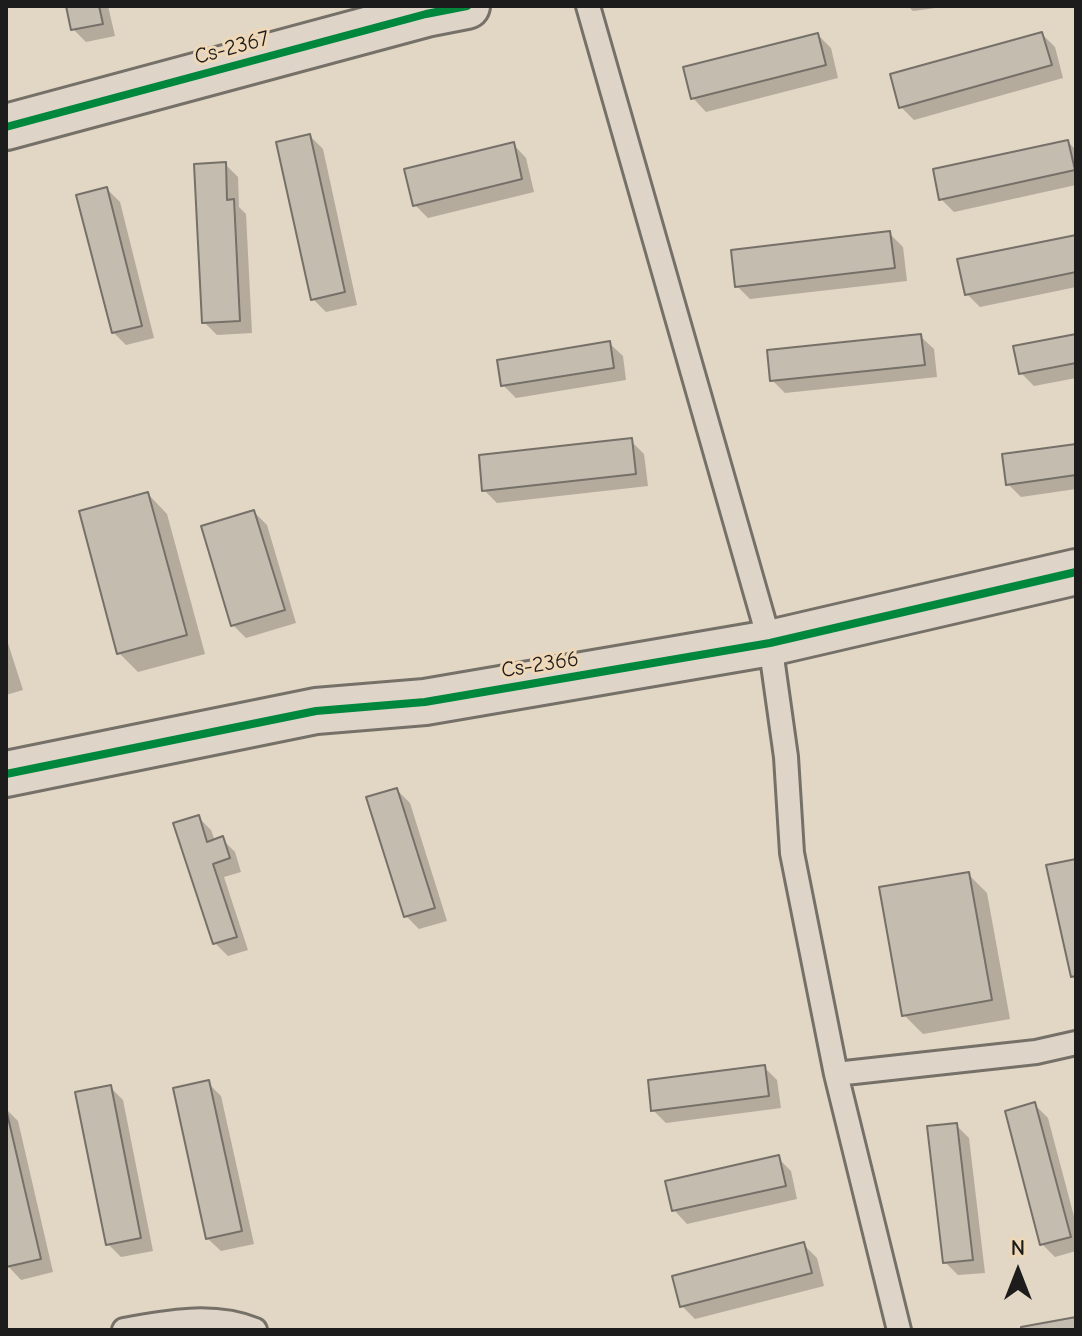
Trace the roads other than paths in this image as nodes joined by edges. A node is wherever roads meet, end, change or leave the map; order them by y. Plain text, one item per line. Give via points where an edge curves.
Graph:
1 (467, 6) edge
2 (588, 6) edge
3 (6, 127) edge
4 (1076, 572) edge
5 (770, 643) junction
6 (6, 774) edge
7 (1076, 1043) edge
8 (836, 1074) junction
9 (124, 1330) edge
10 (255, 1330) edge
11 (899, 1330) edge

1 - 3 street, Cs-2367
2 - 5 lane
4 - 5 street, Cs-2366
5 - 6 street, Cs-2366 via 425,702 316,711
5 - 8 lane via 786,757 792,853
7 - 8 lane
8 - 11 lane
9 - 10 lane via 203,1321

